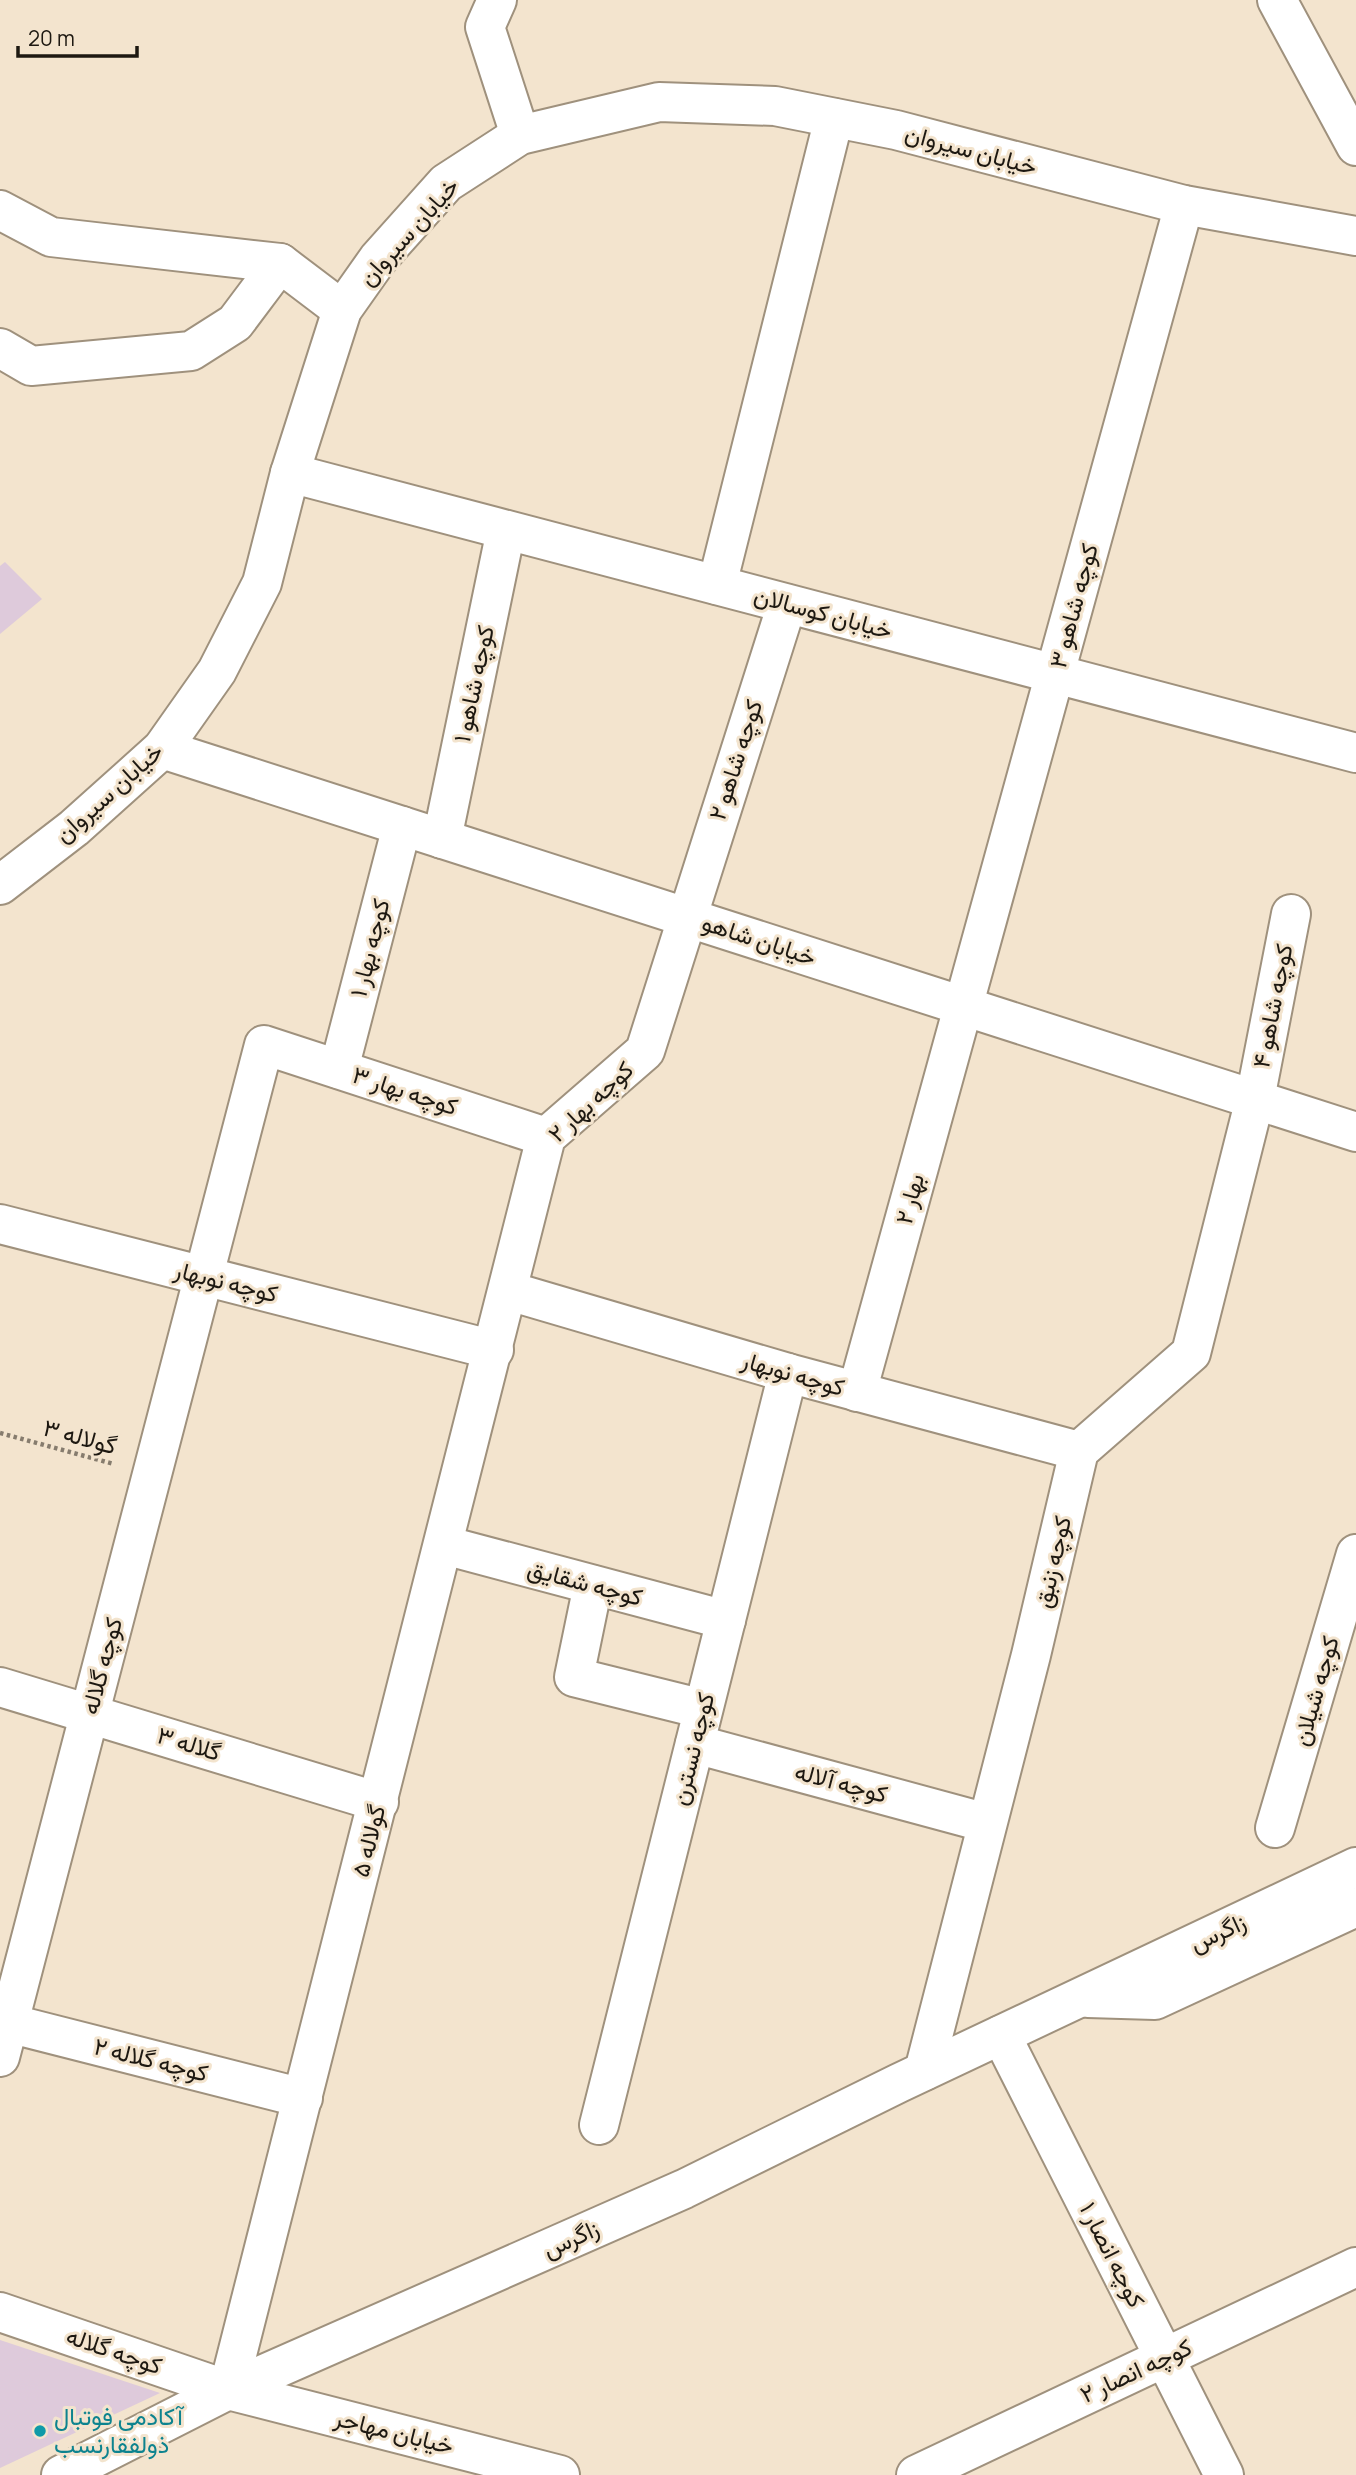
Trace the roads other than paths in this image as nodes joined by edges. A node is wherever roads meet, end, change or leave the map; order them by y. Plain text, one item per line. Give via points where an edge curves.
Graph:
1 (497, 0) edge
2 (1277, 0) edge
3 (834, 118) junction
4 (520, 135) junction
5 (1356, 146) edge
6 (1184, 205) junction
7 (0, 210) edge
8 (1356, 236) edge
9 (280, 263) junction
10 (342, 310) junction
11 (0, 348) edge
12 (290, 473) junction
13 (506, 530) junction
14 (717, 586) junction
15 (787, 604) junction
16 (1055, 674) junction
17 (1354, 743) edge
18 (162, 749) junction
19 (402, 826) junction
20 (442, 839) junction
21 (0, 886) edge
22 (1291, 914) dead end
23 (685, 917) junction
24 (962, 1006) junction
25 (339, 1069) junction
26 (1255, 1099) junction
27 (1356, 1132) edge
28 (546, 1138) junction
29 (0, 1224) edge
30 (203, 1276) junction
31 (509, 1291) junction
32 (494, 1350) junction
33 (788, 1373) junction
34 (857, 1392) junction
35 (1079, 1451) junction
36 (444, 1545) junction
37 (1356, 1554) edge
38 (593, 1585) junction
39 (726, 1620) junction
40 (0, 1687) edge
41 (89, 1714) junction
42 (699, 1727) junction
43 (379, 1802) junction
44 (987, 1823) junction
45 (1275, 1828) dead end
46 (1356, 1867) edge
47 (1356, 1907) edge
48 (1079, 1998) junction
49 (3, 2034) edge
50 (1001, 2035) junction
51 (923, 2071) junction
52 (303, 2098) junction
53 (599, 2126) dead end
54 (1356, 2267) edge
55 (0, 2312) edge
56 (1164, 2358) junction
57 (228, 2390) junction
58 (104, 2466) edge
59 (61, 2475) edge
60 (561, 2475) edge
61 (916, 2475) edge
62 (1224, 2475) edge

1 - 4 street via 485,27
2 - 5 street
3 - 4 street, خیابان سیروان via 775,106 659,102
3 - 6 street, خیابان سیروان via 897,130
3 - 14 street
4 - 10 street, خیابان سیروان via 446,183 378,259
6 - 8 street, خیابان سیروان
6 - 16 street, کوچه شاهو ۳
7 - 9 street via 51,237
9 - 10 street
9 - 11 street via 235,323 191,351 31,366
10 - 12 street, خیابان سیروان
12 - 13 street, خیابان کوسالان
12 - 18 street, خیابان سیروان via 262,583 217,671
13 - 14 street, خیابان کوسالان
13 - 20 street, کوچه شاهو ۱
14 - 15 street, خیابان کوسالان
15 - 16 street, خیابان کوسالان
15 - 23 street, کوچه شاهو ۲
16 - 17 street, خیابان کوسالان
16 - 24 street, کوچه شاهو ۳
18 - 19 street, خیابان شاهو
18 - 21 street, خیابان سیروان
19 - 20 street, خیابان شاهو
19 - 25 street, کوچه بهار ۱
20 - 23 street, خیابان شاهو
22 - 26 street, کوچه شاهو ۴
23 - 24 street, خیابان شاهو
23 - 28 street, کوچه بهار ۲ via 645,1051
24 - 26 street, خیابان شاهو
24 - 34 street, بهار ۲
25 - 28 street, کوچه بهار ۳
25 - 30 street, کوچه بهار ۳ via 264,1045
26 - 27 street, خیابان شاهو
26 - 35 street via 1191,1353
28 - 31 street, کوچه بهار ۲
29 - 30 street, کوچه نوبهار
30 - 32 street, کوچه نوبهار
30 - 41 street, کوچه گلاله
31 - 32 street, گولاله ۵
31 - 33 street, کوچه نوبهار
32 - 36 street, گولاله ۵
33 - 34 street, کوچه نوبهار
33 - 39 street, کوچه نسترن
34 - 35 street, کوچه نوبهار
35 - 44 street, کوچه زنبق
36 - 38 street, کوچه شقایق
36 - 43 street, گولاله ۵
37 - 45 street, کوچه شیلان
38 - 39 street, کوچه شقایق
38 - 42 street, کوچه آلاله via 574,1677
39 - 42 street, کوچه نسترن
40 - 41 street, گلاله ۳
41 - 43 street, گلاله ۳
41 - 49 street, کوچه گلاله
42 - 44 street, کوچه آلاله
42 - 53 street, کوچه نسترن
43 - 52 street, گولاله ۵
44 - 51 street, کوچه زنبق
46 - 48 street, زاگرس
47 - 48 street, زاگرس via 1155,2000
48 - 50 street, زاگرس
49 - 52 street, کوچه گلاله ۲
50 - 51 street, زاگرس
50 - 56 street, کوچه انصار ۱
51 - 57 street, زاگرس via 684,2189
52 - 57 street, گولاله ۵
54 - 56 street, کوچه انصار ۲
55 - 57 street, کوچه گلاله
56 - 61 street, کوچه انصار ۲
56 - 62 street, کوچه انصار ۱
57 - 58 street, زاگرس
57 - 60 street, خیابان مهاجر
58 - 59 street, زاگرس

